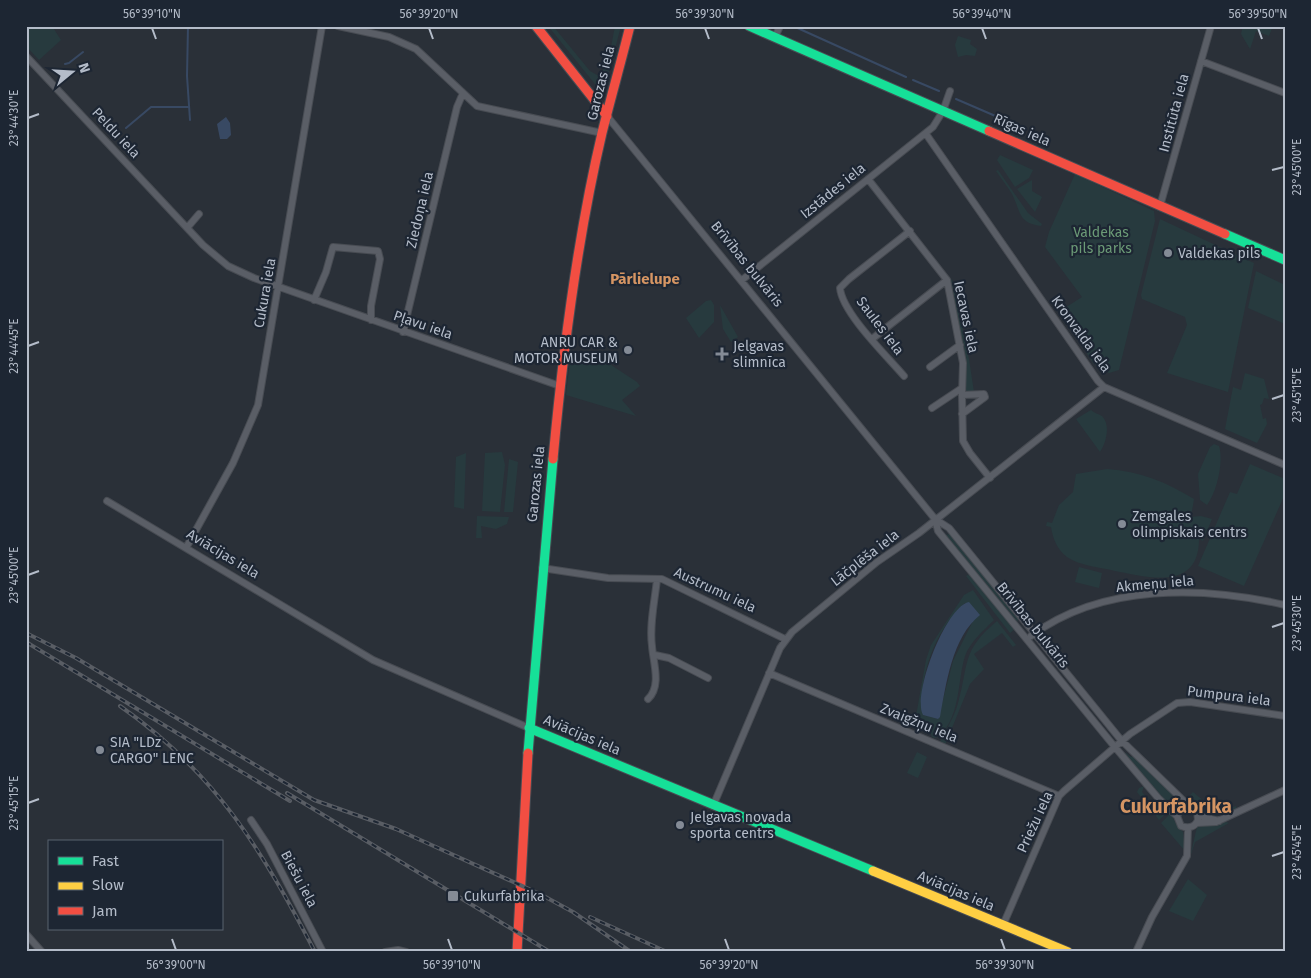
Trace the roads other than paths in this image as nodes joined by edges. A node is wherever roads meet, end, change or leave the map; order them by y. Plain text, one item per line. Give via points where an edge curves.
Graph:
1 (322, 26) edge
2 (338, 26) edge
3 (536, 26) edge
4 (630, 26) edge
5 (749, 26) edge
6 (780, 26) edge
7 (1211, 26) edge
8 (775, 37) junction
9 (26, 56) edge
10 (1201, 61) junction
11 (950, 91) dead end
12 (1285, 93) edge
13 (462, 94) junction
14 (943, 111) junction
15 (607, 116) junction
16 (602, 133) junction
17 (926, 134) junction
18 (868, 179) junction
19 (1160, 206) junction
20 (199, 214) dead end
21 (187, 228) junction
22 (910, 232) junction
23 (1285, 260) edge
24 (742, 280) junction
25 (947, 280) junction
26 (278, 286) junction
27 (314, 300) junction
28 (371, 320) junction
29 (404, 332) junction
30 (872, 339) junction
31 (960, 345) junction
32 (930, 367) dead end
33 (904, 376) dead end
34 (560, 386) junction
35 (1104, 387) junction
36 (962, 388) junction
37 (962, 395) junction
38 (932, 408) dead end
39 (962, 414) junction
40 (1285, 465) edge
41 (990, 478) junction
42 (107, 501) dead end
43 (935, 519) junction
44 (186, 548) junction
45 (542, 568) junction
46 (657, 579) junction
47 (1285, 606) edge
48 (1034, 633) junction
49 (785, 639) junction
50 (1026, 639) junction
51 (654, 655) junction
52 (769, 673) junction
53 (708, 678) dead end
54 (648, 699) dead end
55 (1285, 716) edge
56 (529, 728) junction
57 (1121, 740) junction
58 (1114, 746) junction
59 (1285, 790) edge
60 (1059, 796) junction
61 (714, 806) junction
62 (1189, 806) junction
63 (1177, 816) junction
64 (1198, 819) junction
65 (251, 820) dead end
66 (1188, 828) junction
67 (1003, 925) junction
68 (26, 934) edge
69 (42, 952) edge
70 (323, 952) edge
71 (385, 952) edge
72 (406, 952) edge
73 (517, 952) edge
74 (1068, 952) edge
75 (1136, 952) edge

1 - 26 street, Cukura iela
2 - 13 street via 389,37 416,49
3 - 15 main road, Brīvības bulvāris
4 - 15 main road, Garozas iela
5 - 8 main road, Rīgas iela
6 - 8 street
7 - 10 street, Institūta iela
8 - 14 main road, Rīgas iela
9 - 21 street, Peldu iela
10 - 12 street
10 - 19 street, Institūta iela
11 - 14 street, Izstādes iela
13 - 16 street via 481,108
13 - 29 street, Ziedoņa iela
14 - 17 street, Izstādes iela
14 - 19 main road, Rīgas iela
15 - 16 main road, Garozas iela
15 - 24 street, Brīvības bulvāris
16 - 34 main road, Garozas iela via 579,251
17 - 18 street, Izstādes iela
17 - 35 street, Kronvalda iela
18 - 22 street, Iecavas iela
18 - 24 street, Izstādes iela
19 - 23 main road, Rīgas iela
20 - 21 street
21 - 26 street, Peldu iela via 228,266
22 - 25 street, Iecavas iela
22 - 30 street, Saules iela via 840,288
24 - 43 street, Brīvības bulvāris
25 - 30 street
25 - 31 street, Iecavas iela
26 - 27 street, Pļavu iela
26 - 44 street, Cukura iela via 258,405 233,463
27 - 28 street, Pļavu iela
27 - 28 street via 333,247 378,251 380,258
28 - 29 street, Pļavu iela
29 - 34 street, Pļavu iela
30 - 33 street, Saules iela
31 - 32 street
31 - 36 street, Iecavas iela via 964,363
34 - 45 main road, Garozas iela
35 - 40 street, Kronvalda iela
35 - 41 street, Lāčplēša iela
36 - 37 street, Iecavas iela
36 - 38 street
37 - 39 street, Iecavas iela
37 - 39 street via 984,394 985,397
39 - 41 street, Iecavas iela via 965,446
41 - 43 street, Lāčplēša iela
42 - 44 street, Aviācijas iela
43 - 48 street, Brīvības bulvāris via 949,528
43 - 49 street, Lāčplēša iela via 877,562
43 - 50 street, Brīvības bulvāris via 938,531
44 - 56 street, Aviācijas iela via 373,660
45 - 46 street, Austrumu iela via 608,578
45 - 56 main road, Garozas iela
46 - 49 street, Austrumu iela via 675,584
46 - 51 street
47 - 48 street, Akmeņu iela via 1254,598 1222,595 1154,594 1088,606 1064,615
48 - 50 street, Akmeņu iela
48 - 57 street, Brīvības bulvāris
49 - 52 street, Lāčplēša iela
50 - 58 street, Brīvības bulvāris
51 - 53 street via 669,658
51 - 54 street via 655,686
52 - 60 street, Zvaigžņu iela
52 - 61 street, Lāčplēša iela
55 - 57 street, Pumpura iela via 1190,702 1176,703
56 - 61 main road, Aviācijas iela
56 - 73 main road, Garozas iela
57 - 58 street
57 - 62 street, Brīvības bulvāris
58 - 60 street, Priežu iela
58 - 63 street, Brīvības bulvāris
59 - 64 street via 1212,824
60 - 67 street, Priežu iela
61 - 67 main road, Aviācijas iela
62 - 63 street via 1181,809
62 - 64 street, Brīvības bulvāris via 1194,808
63 - 66 street, Brīvības bulvāris via 1179,823
64 - 66 street
65 - 70 street, Biešu iela via 267,844
66 - 75 street via 1187,856
67 - 74 main road, Aviācijas iela
68 - 69 street
71 - 72 street

